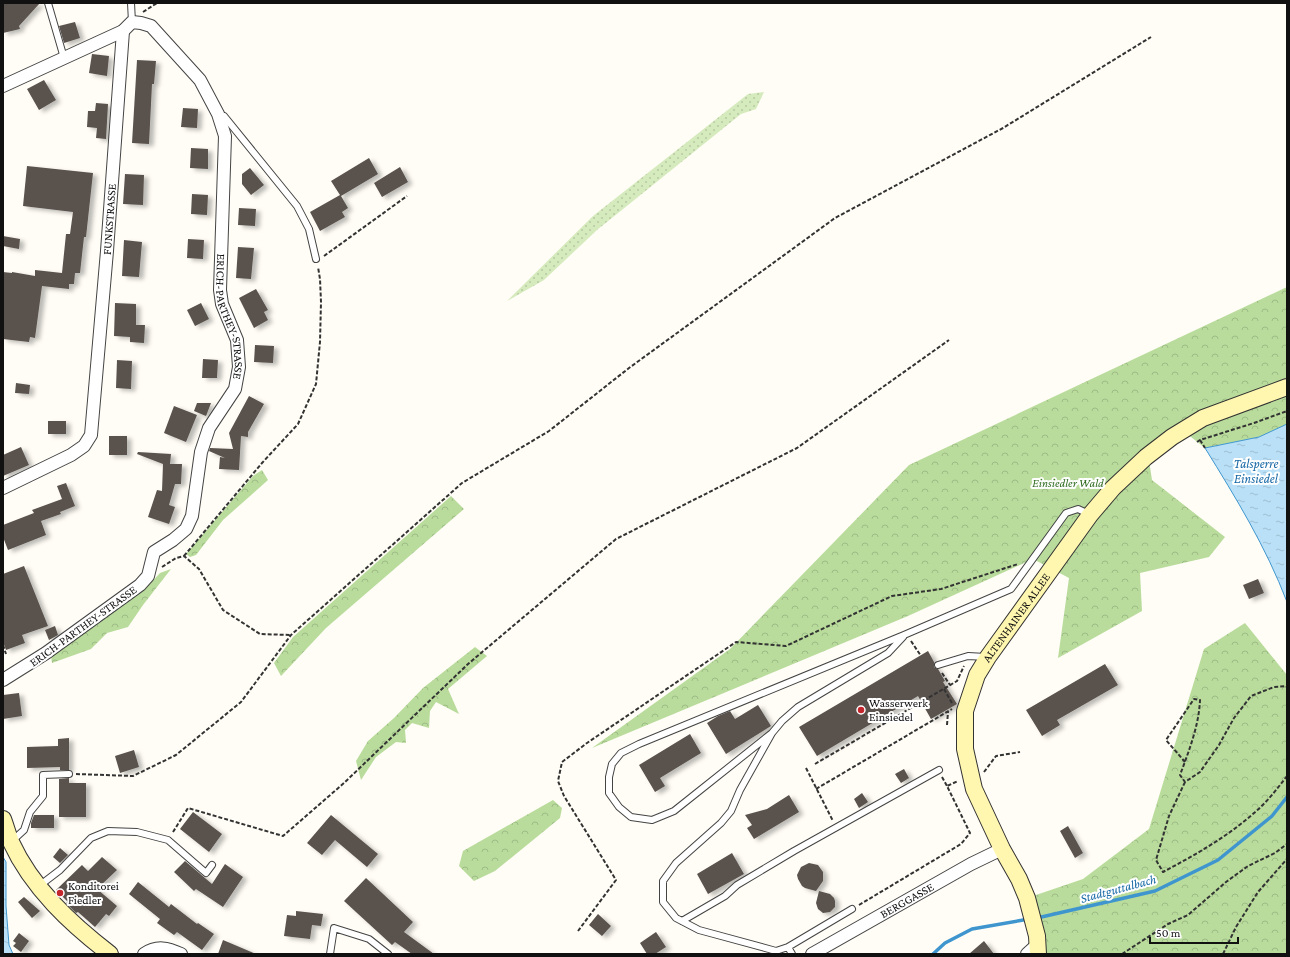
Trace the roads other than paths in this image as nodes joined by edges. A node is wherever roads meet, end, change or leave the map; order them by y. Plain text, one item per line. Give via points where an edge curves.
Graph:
1 (48, 3) edge
2 (130, 3) edge
3 (132, 22) junction
4 (123, 31) junction
5 (64, 58) junction
6 (3, 86) edge
7 (218, 114) junction
8 (316, 260) road end
9 (1287, 387) edge
10 (3, 488) edge
11 (1090, 514) junction
12 (904, 635) junction
13 (988, 657) junction
14 (938, 665) road end
15 (3, 680) edge
16 (772, 733) junction
17 (939, 770) dead end
18 (69, 774) road end
19 (3, 819) edge
20 (11, 842) junction
21 (1002, 848) junction
22 (212, 865) dead end
23 (38, 887) junction
24 (852, 909) road end
25 (682, 921) junction
26 (788, 947) junction
27 (1035, 947) edge
28 (110, 954) edge
29 (144, 954) edge
30 (181, 954) edge
31 (330, 954) edge
32 (388, 954) edge
33 (792, 954) edge
34 (812, 954) edge

1 - 5 lane
2 - 3 lane
3 - 4 street
3 - 7 street, ERICH-PARTHEY-STRASSE via 151,26 200,80
4 - 5 street
4 - 10 street, FUNKSTRASSE via 91,435 84,446 71,455
5 - 6 street
7 - 8 lane via 224,116 297,206 308,229
7 - 15 street, ERICH-PARTHEY-STRASSE via 225,136 220,290 222,304 237,340 239,367 235,389 209,428 201,452 192,516 186,529 154,552 148,576 140,585 46,653
9 - 11 street, ALTENHAINER ALLEE via 1203,418 1172,437 1146,457
11 - 12 lane via 1078,509 1066,513 1011,589
11 - 13 street, ALTENHAINER ALLEE
12 - 16 lane via 888,653 798,707
12 - 16 lane via 622,753 612,764 609,793 619,807 631,816 652,820 674,811
13 - 14 lane via 968,656
13 - 21 street, ALTENHAINER ALLEE via 977,675 965,712 965,749 974,789
16 - 25 lane via 731,811 676,863 663,881 663,902 676,918
17 - 25 lane via 737,884 724,896
18 - 20 lane via 43,775 42,796 30,812 24,830
19 - 20 street
20 - 23 street
21 - 27 street, ALTENHAINER ALLEE via 1027,898
21 - 34 street, BERGGASSE
22 - 23 lane via 206,873 168,840 137,832 108,831 91,838 60,870
23 - 28 street via 83,933
24 - 26 lane
25 - 26 lane via 699,930 776,951
26 - 33 lane
29 - 30 street via 157,948 170,949
31 - 32 lane via 334,928 368,939

